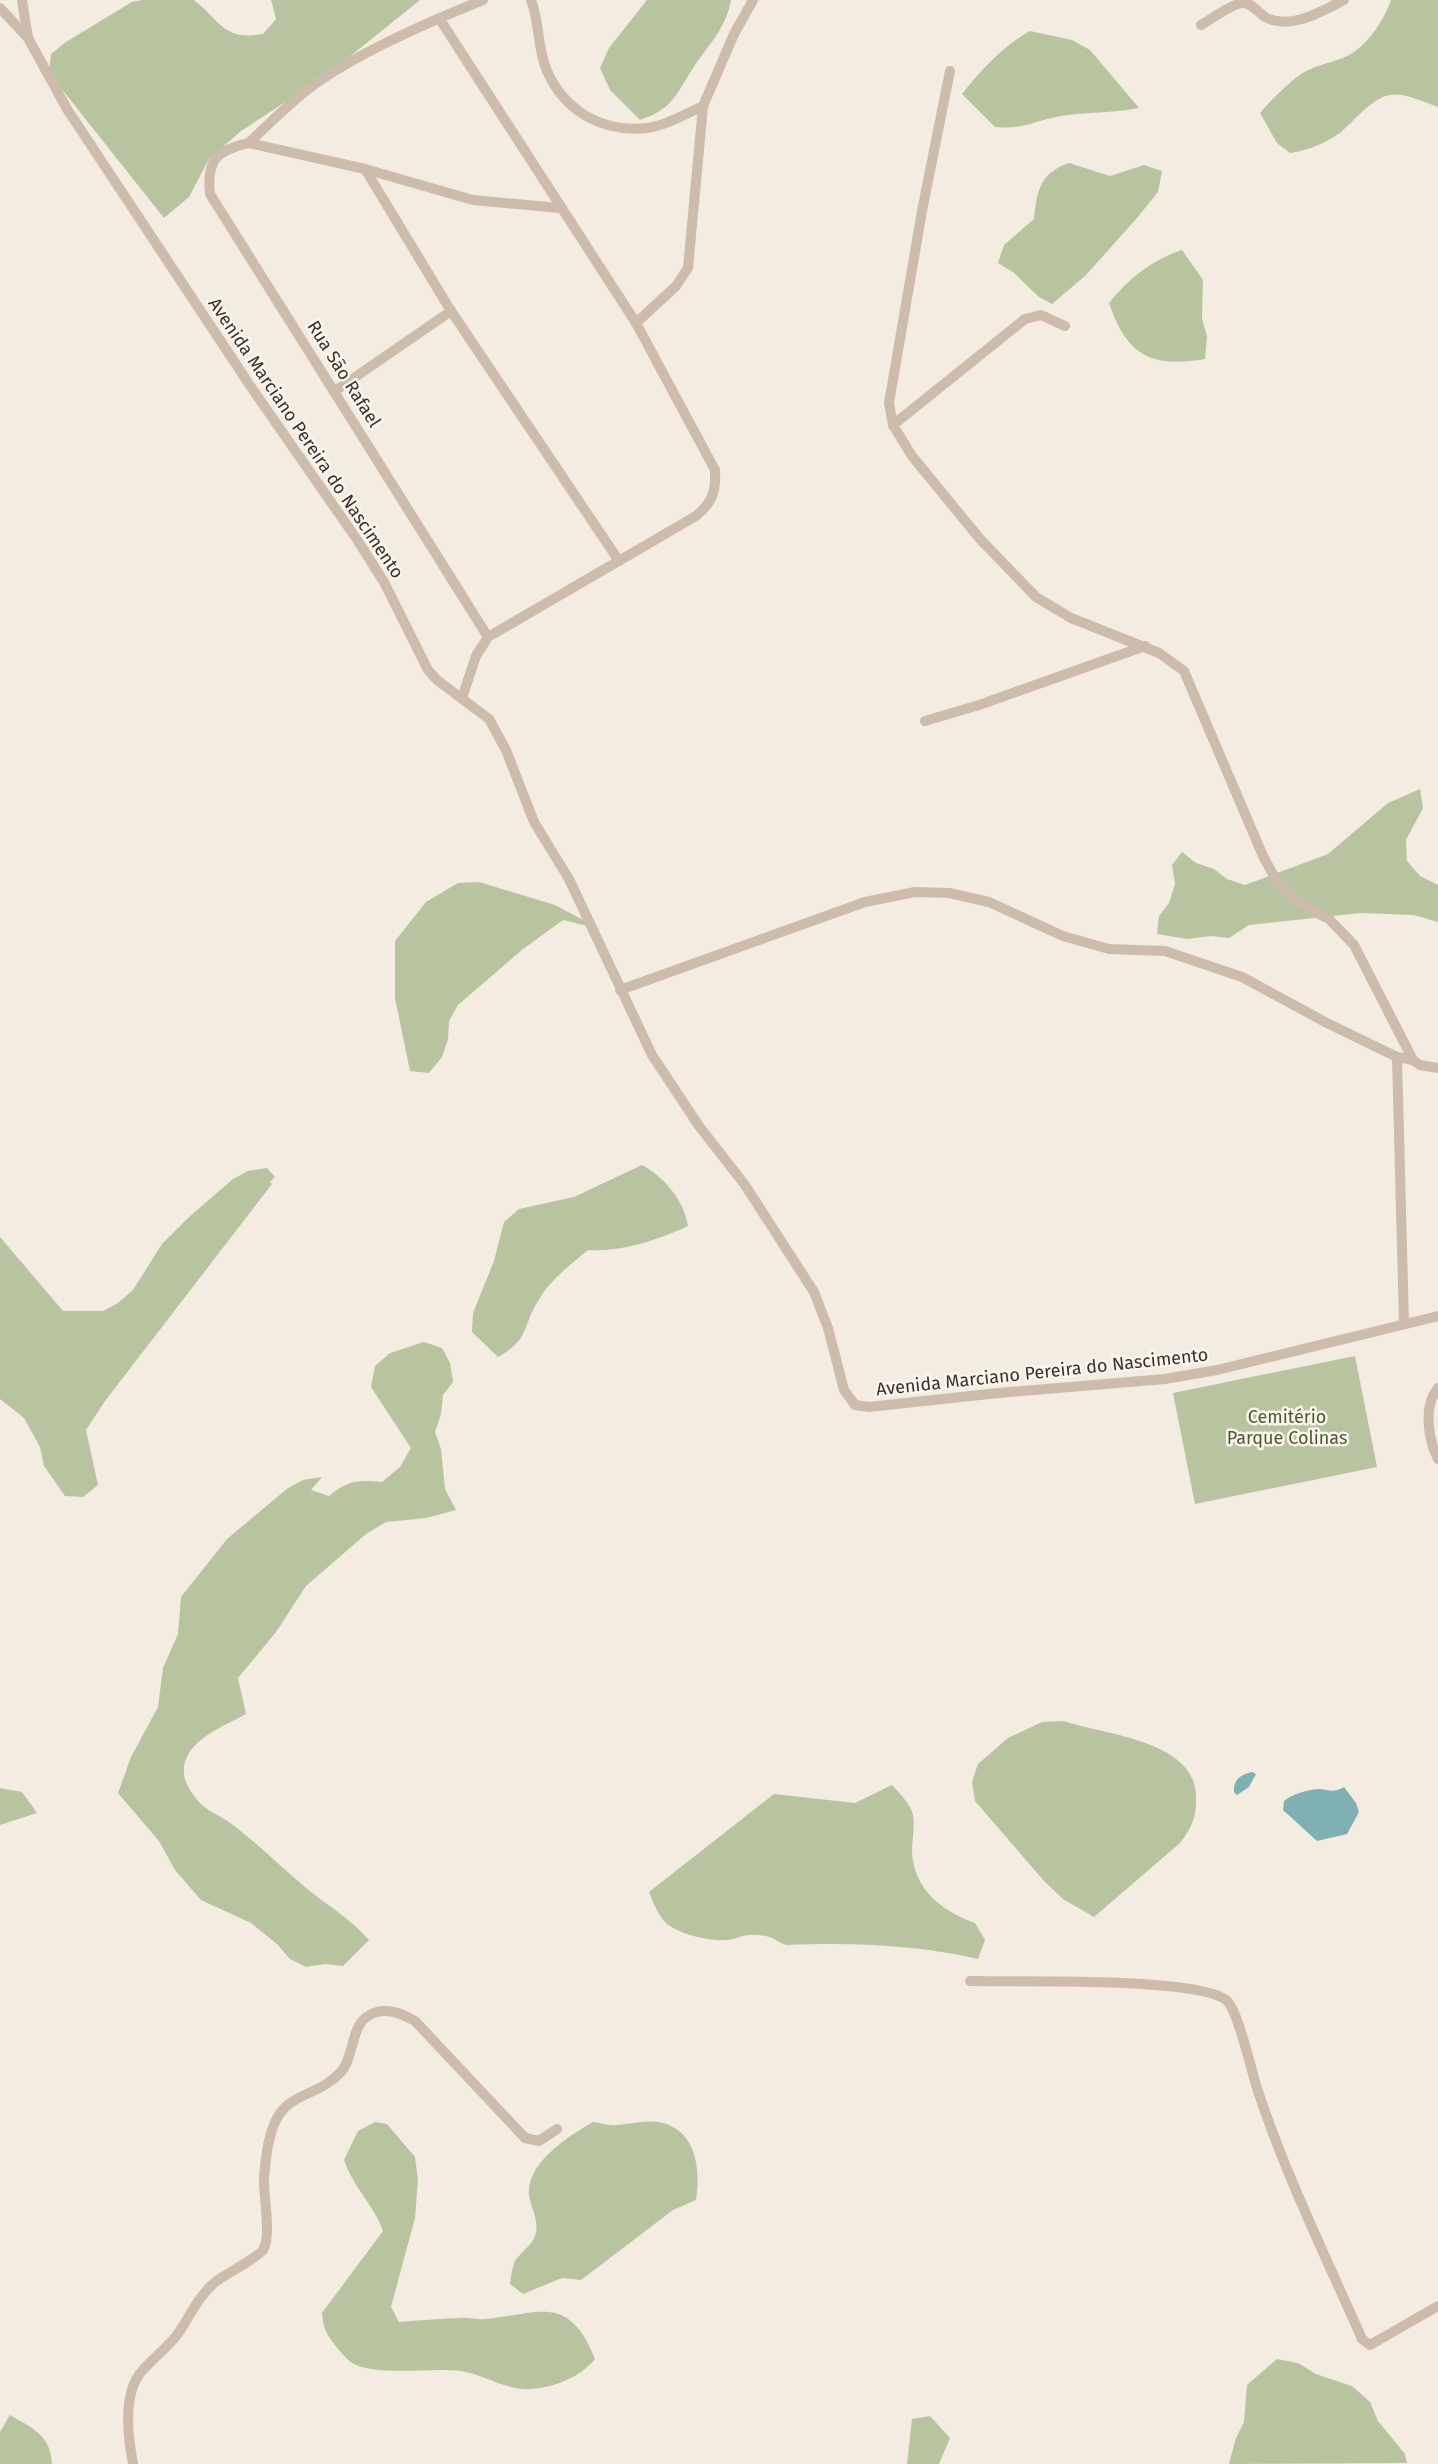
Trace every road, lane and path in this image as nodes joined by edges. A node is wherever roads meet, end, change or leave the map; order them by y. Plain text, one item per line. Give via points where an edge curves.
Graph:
1 (22, 0) edge
2 (483, 0) edge
3 (531, 0) edge
4 (753, 0) edge
5 (1344, 0) edge
6 (0, 8) edge
7 (439, 18) junction
8 (1200, 25) dead end
9 (28, 38) junction
10 (950, 71) dead end
11 (703, 106) junction
12 (249, 143) junction
13 (365, 169) junction
14 (560, 208) junction
15 (451, 311) junction
16 (636, 323) junction
17 (1065, 326) dead end
18 (335, 391) junction
19 (893, 425) junction
20 (619, 561) junction
21 (488, 637) junction
22 (1145, 646) junction
23 (462, 698) junction
24 (925, 721) dead end
25 (620, 990) junction
26 (1397, 1057) junction
27 (1413, 1060) junction
28 (1438, 1068) edge
29 (1438, 1316) edge
30 (1404, 1324) junction
31 (1438, 1388) edge
32 (1438, 1459) edge
33 (970, 1981) dead end
34 (557, 2129) dead end
35 (1438, 2306) edge
36 (133, 2464) edge

1 - 9 street
2 - 7 street
3 - 11 street via 547,72 570,104 597,124 648,128
4 - 11 street
5 - 8 street via 1288,21 1274,20 1250,5 1239,4
6 - 9 street, Avenida Marciano Pereira do Nascimento
7 - 12 street via 320,82
7 - 14 street
9 - 23 street, Avenida Marciano Pereira do Nascimento via 74,119 384,582 428,670
10 - 19 street via 889,403
11 - 16 street via 688,268 676,286
12 - 13 street
12 - 18 street, Rua São Rafael via 231,147 212,162 207,176 210,194
13 - 14 street via 472,200
13 - 15 street
14 - 16 street
15 - 18 street
15 - 20 street
16 - 20 street via 715,470 716,486 708,506 696,516
17 - 19 street via 1041,315 1024,319
18 - 21 street, Rua São Rafael
19 - 22 street via 912,456 980,539 1036,597 1071,618
20 - 21 street
21 - 23 street via 476,656
22 - 24 street
22 - 27 street via 1184,671 1275,878 1307,908 1329,919 1354,945
23 - 25 street, Avenida Marciano Pereira do Nascimento via 489,719 506,750 534,822 569,879
25 - 26 street via 865,902 915,892 949,893 989,902 1063,936 1109,949 1165,951 1242,977
25 - 30 street, Avenida Marciano Pereira do Nascimento via 668,1082 746,1185 814,1292 828,1328 843,1390 855,1405 868,1407 1165,1379
26 - 27 street
26 - 30 street
27 - 28 street
29 - 30 street, Avenida Marciano Pereira do Nascimento
31 - 32 street via 1428,1408
33 - 35 street via 1167,1985 1226,1999 1236,2013 1258,2092 1295,2186 1362,2340 1370,2345
34 - 36 street via 539,2141 525,2138 415,2021 400,2012 369,2014 361,2021 340,2073 298,2097 276,2118 264,2178 267,2237 263,2250 213,2284 177,2334 136,2379 129,2418

